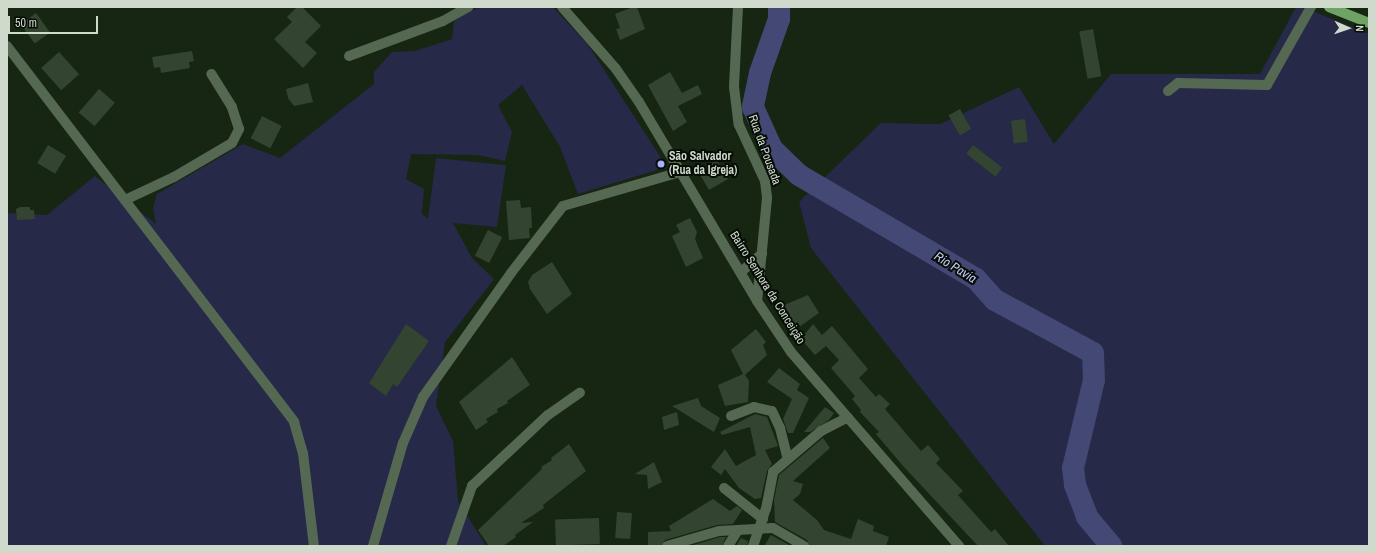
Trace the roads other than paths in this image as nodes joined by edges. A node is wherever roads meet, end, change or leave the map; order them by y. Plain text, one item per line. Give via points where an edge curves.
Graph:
1 (468, 7) edge
2 (562, 7) edge
3 (738, 7) edge
4 (1311, 7) edge
5 (1329, 7) edge
6 (1369, 23) edge
7 (7, 46) edge
8 (349, 56) dead end
9 (211, 74) dead end
10 (1168, 91) dead end
11 (680, 172) junction
12 (125, 200) junction
13 (762, 254) junction
14 (741, 272) junction
15 (757, 301) junction
16 (580, 393) dead end
17 (731, 416) dead end
18 (848, 417) junction
19 (787, 457) junction
20 (724, 488) dead end
21 (762, 524) junction
22 (738, 530) junction
23 (314, 546) edge
24 (374, 546) edge
25 (451, 546) edge
26 (667, 546) edge
27 (728, 546) edge
28 (753, 546) edge
29 (804, 546) edge
30 (959, 546) edge

1 - 8 street via 443,21
2 - 11 street, Bairro Senhora da Conceição via 616,69 640,102
3 - 13 street, Rua da Pousada via 734,87 739,125 765,181 767,198
4 - 10 street via 1267,85 1178,83
5 - 6 main road
7 - 12 street
9 - 12 street via 232,107 239,129 232,143
11 - 14 street, Bairro Senhora da Conceição
11 - 24 street via 563,206 511,273 423,397 403,443
12 - 23 street via 294,422 304,453
13 - 14 street
13 - 15 street, Rua da Pousada
14 - 15 street, Bairro Senhora da Conceição
15 - 18 street, Bairro Senhora da Conceição via 791,352
16 - 25 street via 548,415 472,486
17 - 19 street via 754,407 772,411 780,428
18 - 19 street via 821,431
18 - 30 street, Bairro Senhora da Conceição
19 - 21 street via 773,472
20 - 21 street
21 - 22 street
21 - 28 street
21 - 29 street
22 - 26 street via 708,534
22 - 27 street

